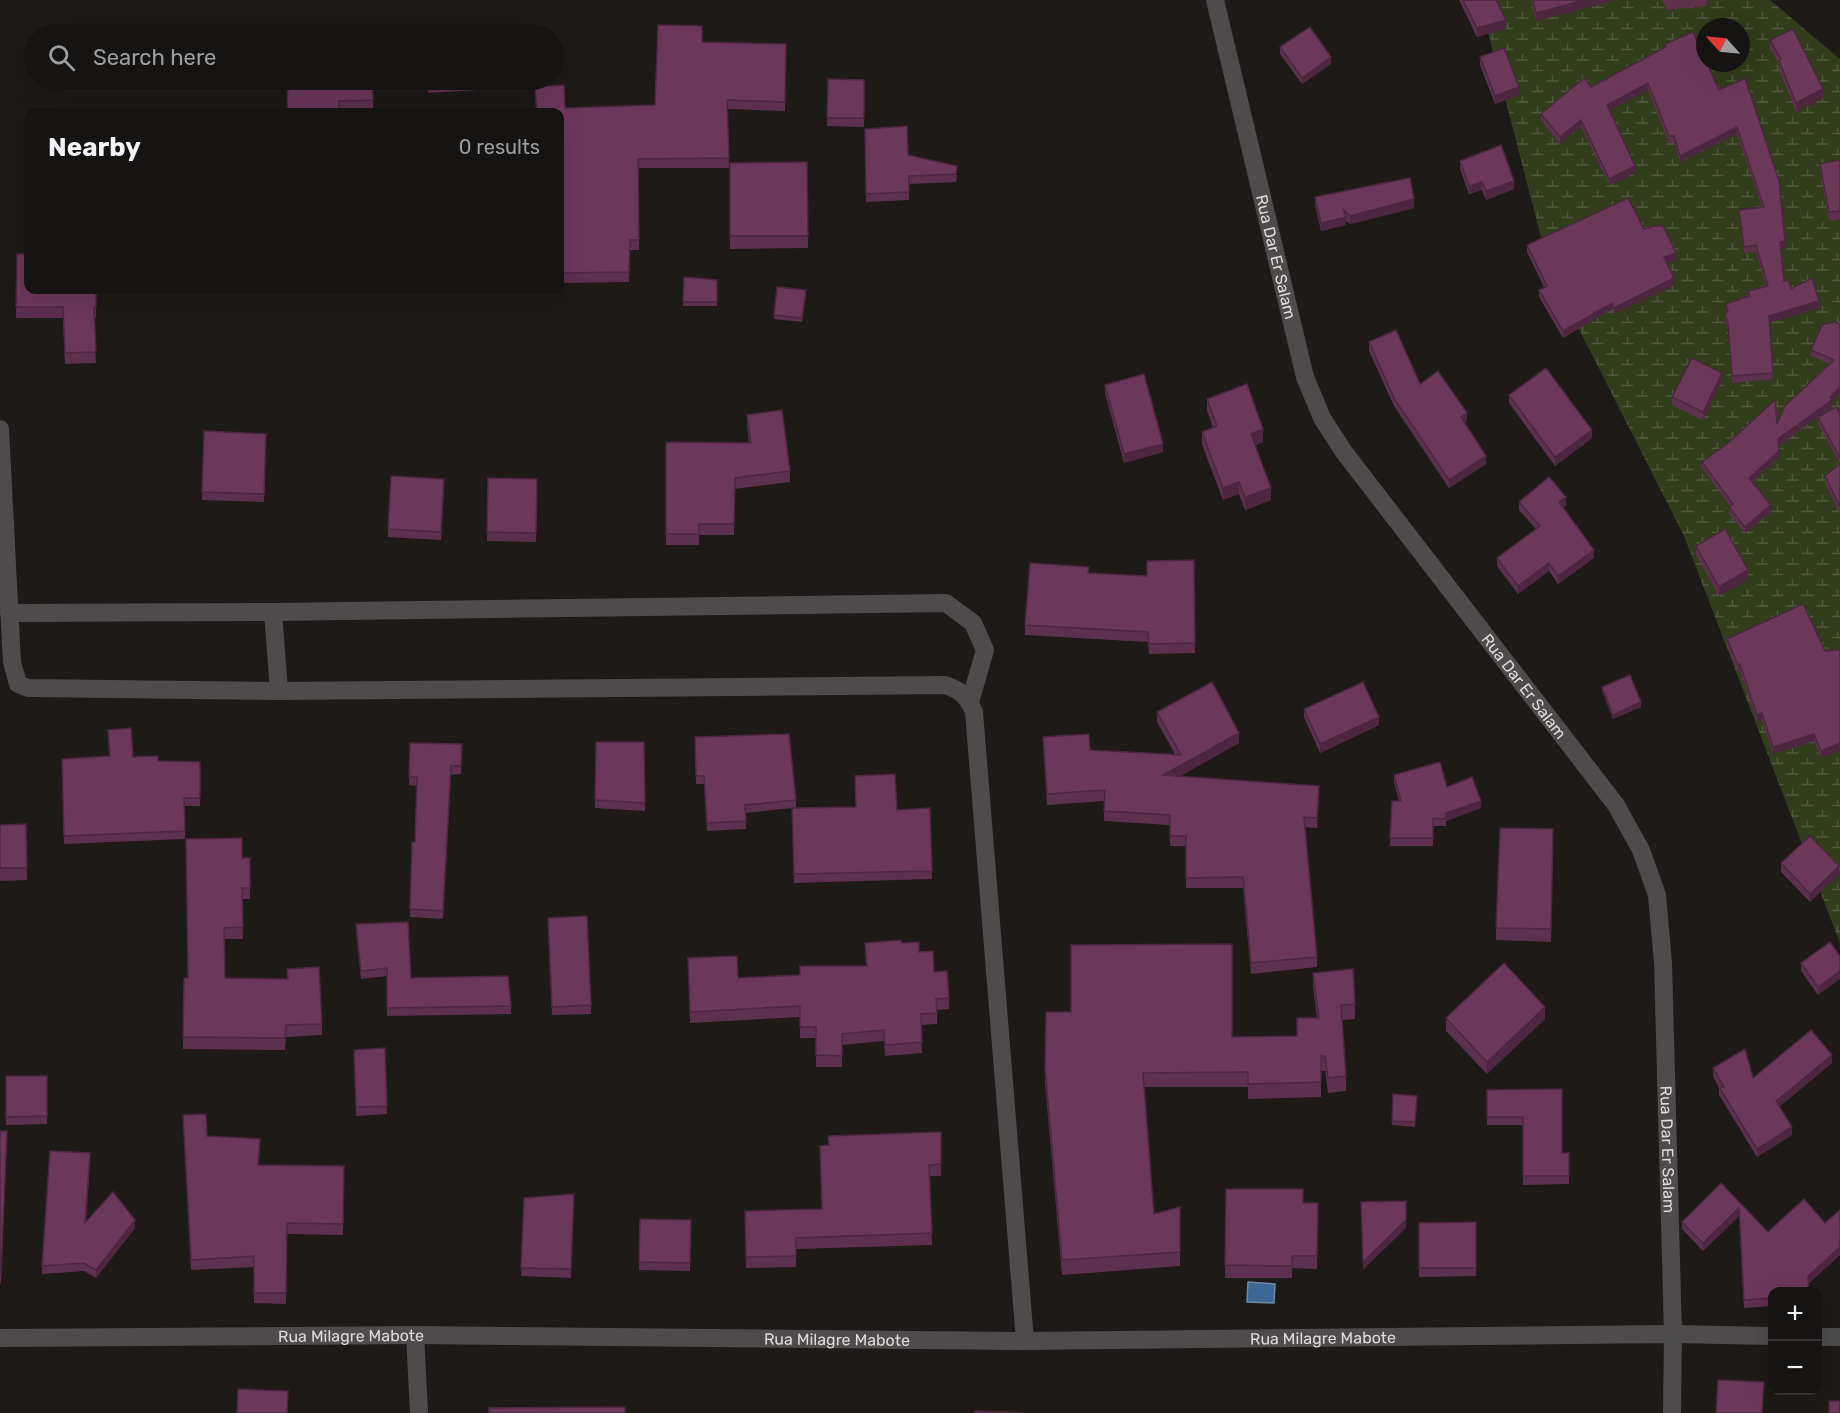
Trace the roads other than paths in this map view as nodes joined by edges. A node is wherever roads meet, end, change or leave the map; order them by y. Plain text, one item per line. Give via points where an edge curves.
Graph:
1 (1215, 0) edge
2 (0, 429) edge
3 (273, 612) junction
4 (9, 613) junction
5 (279, 691) junction
6 (970, 702) junction
7 (1673, 1334) junction
8 (415, 1335) junction
9 (1768, 1336) edge
10 (1822, 1337) edge
11 (1840, 1337) edge
12 (0, 1338) edge
13 (1025, 1341) junction
14 (419, 1413) edge
15 (1672, 1413) edge

1 - 7 street, Rua Dar Er Salam via 1305,377 1322,418 1344,452 1616,805 1641,850 1657,895 1663,975
2 - 4 street
3 - 4 street
3 - 5 street
3 - 6 street via 946,603 973,623 985,650
4 - 5 street via 12,662 18,684 28,688
5 - 6 street via 945,685 964,694
6 - 13 street via 975,724
7 - 9 street, Rua Milagre Mabote
7 - 13 street, Rua Milagre Mabote
7 - 15 street, Rua Dar Er Salam
8 - 12 street, Rua Milagre Mabote
8 - 13 street, Rua Milagre Mabote
8 - 14 street
10 - 11 street

